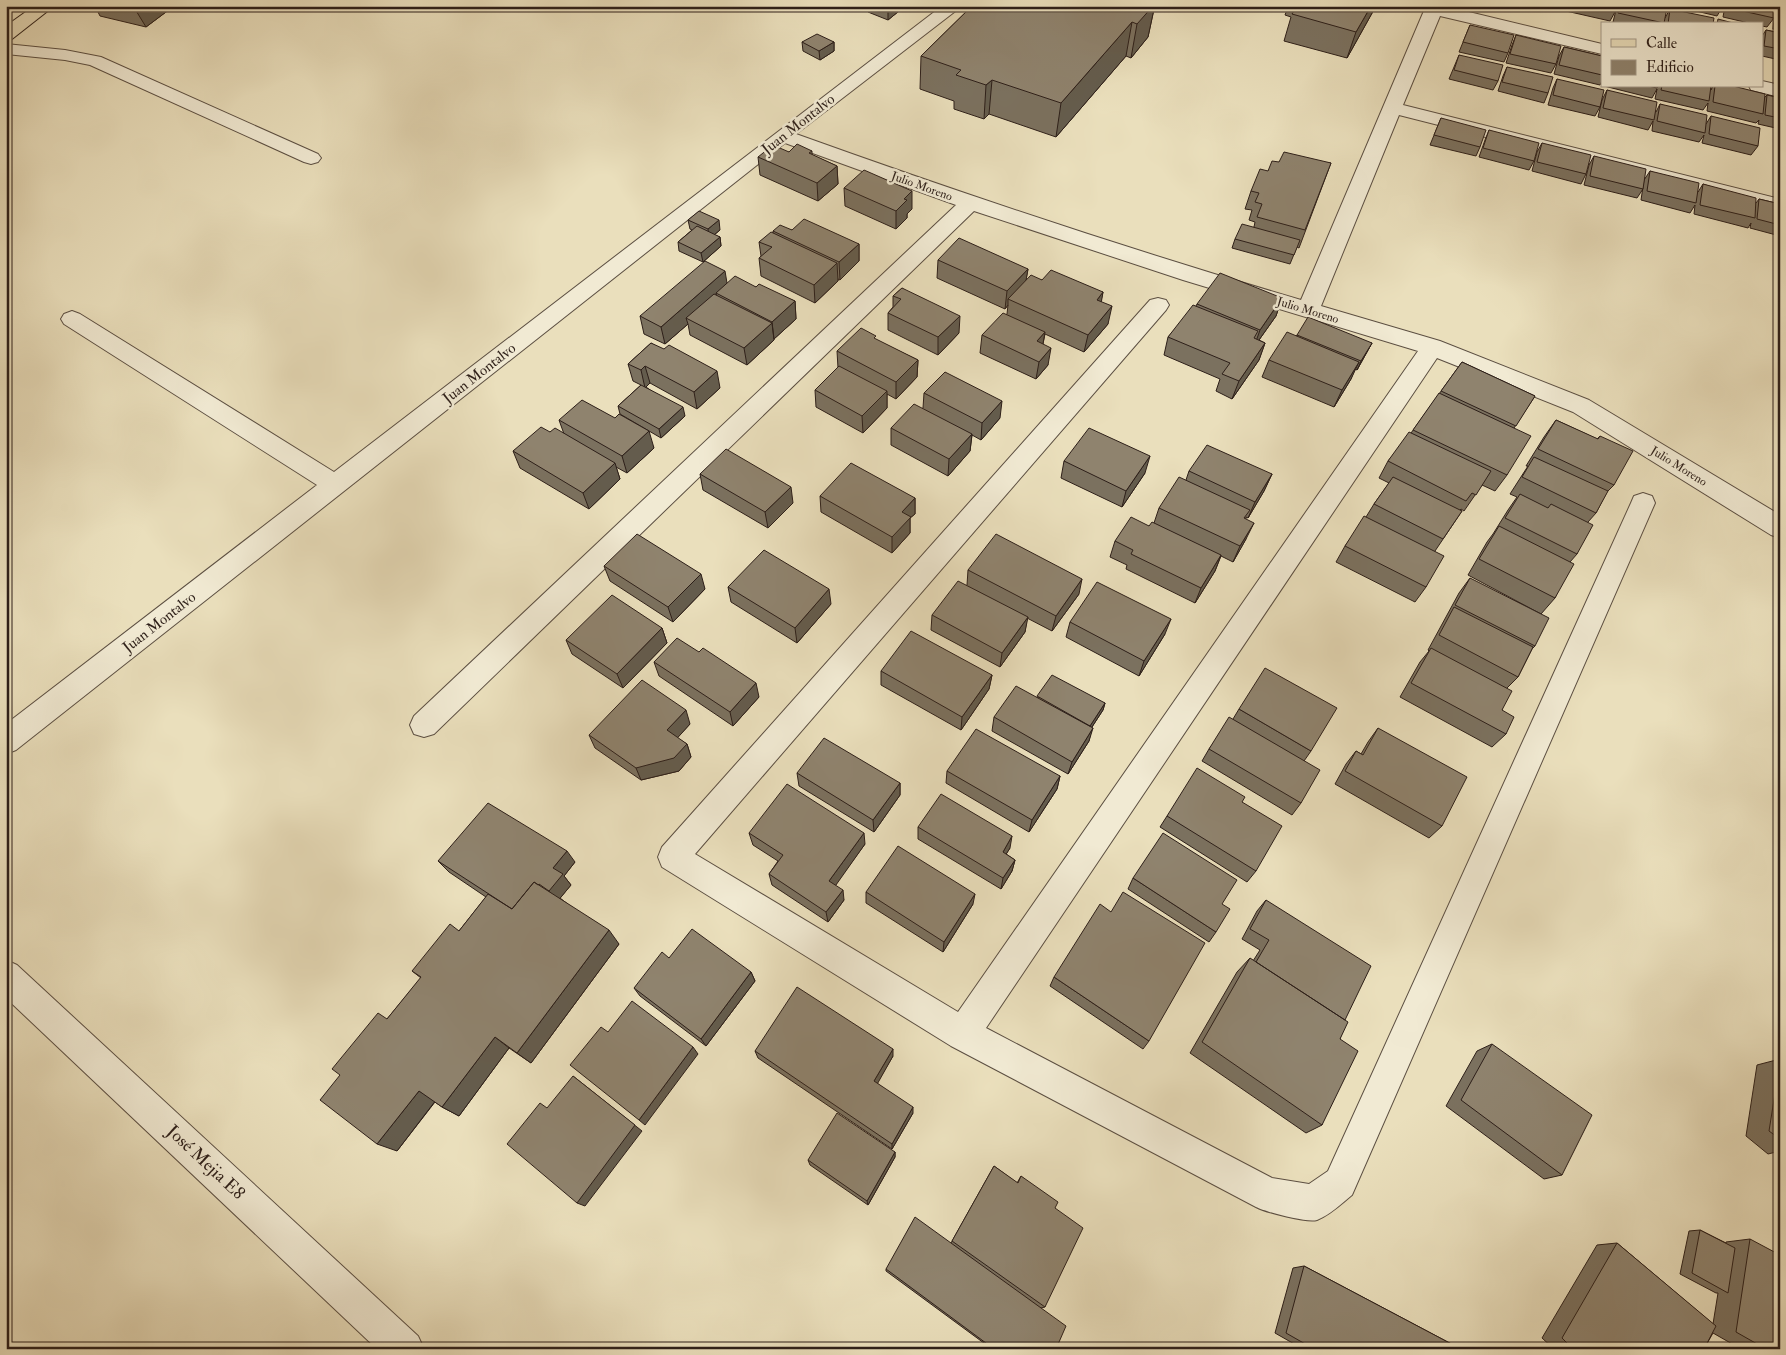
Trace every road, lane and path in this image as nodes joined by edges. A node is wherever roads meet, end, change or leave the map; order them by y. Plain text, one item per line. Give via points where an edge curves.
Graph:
1 (45, 6) edge
2 (953, 6) edge
3 (1434, 8) edge
4 (6, 35) edge
5 (6, 49) edge
6 (1601, 49) edge
7 (1764, 88) edge
8 (1780, 92) edge
9 (1393, 108) junction
10 (782, 136) junction
11 (311, 158) dead end
12 (970, 203) junction
13 (1777, 205) edge
14 (1158, 305) dead end
15 (1308, 310) junction
16 (72, 319) dead end
17 (1432, 347) junction
18 (336, 485) junction
19 (1643, 503) dead end
20 (1780, 528) edge
21 (424, 724) dead end
22 (6, 742) edge
23 (6, 976) edge
24 (963, 1034) junction
25 (405, 1349) edge

1 - 4 main road
2 - 10 street, Juan Montalvo
3 - 6 street
3 - 9 street
5 - 11 street via 95,61
7 - 8 street
9 - 13 street
9 - 15 street
10 - 12 street, Julio Moreno
10 - 18 street, Juan Montalvo
12 - 15 street, Julio Moreno
12 - 21 street
14 - 24 street via 672,857
15 - 17 street, Julio Moreno
16 - 18 street
17 - 20 street, Julio Moreno via 1581,406
17 - 24 street
18 - 22 street, Juan Montalvo
19 - 24 street via 1340,1183 1314,1203 1268,1195
23 - 25 street, José Mejia E8

